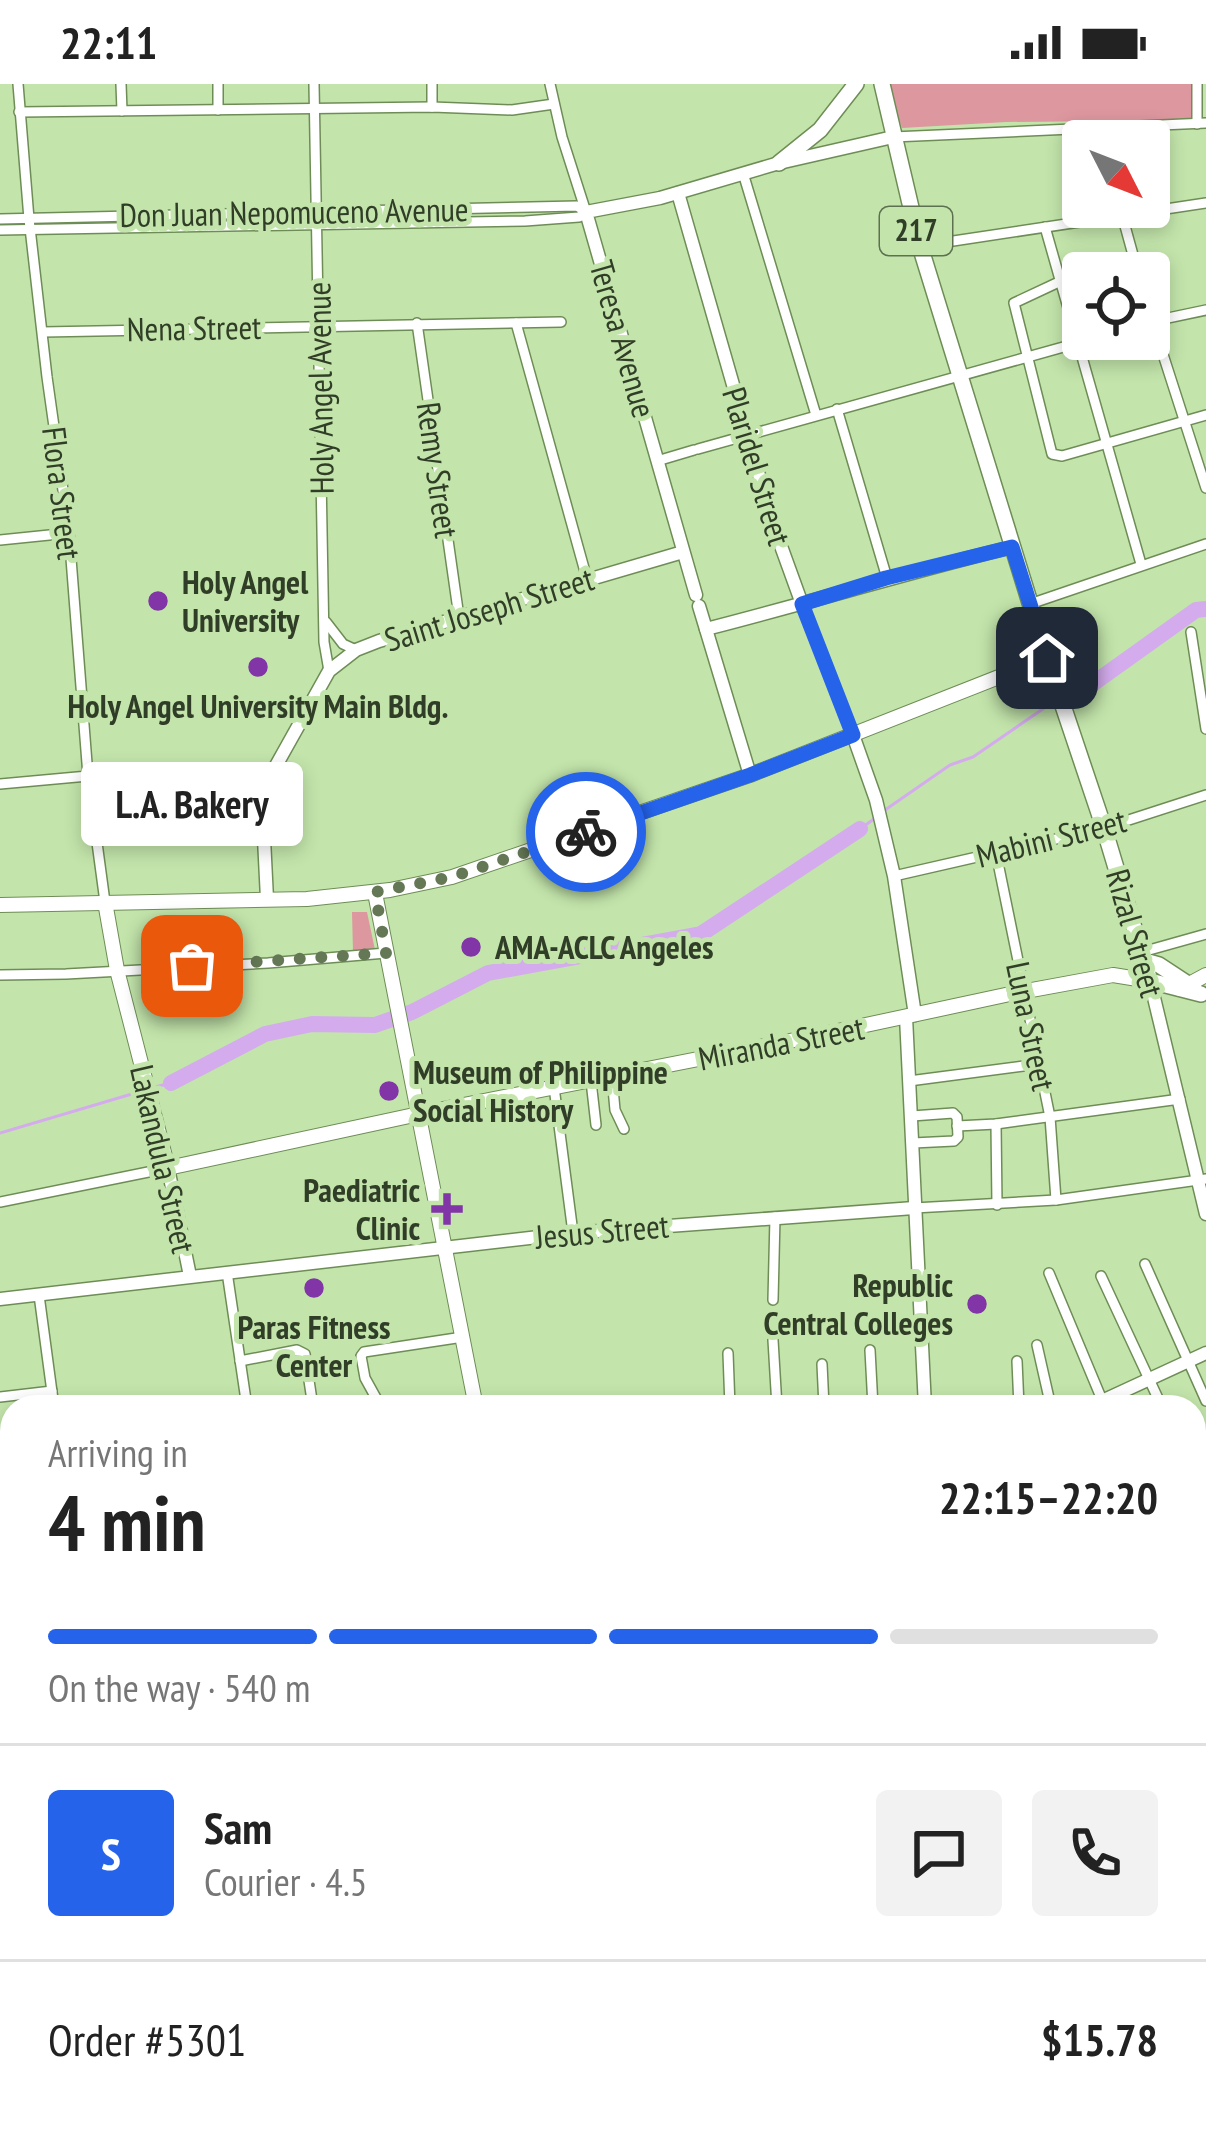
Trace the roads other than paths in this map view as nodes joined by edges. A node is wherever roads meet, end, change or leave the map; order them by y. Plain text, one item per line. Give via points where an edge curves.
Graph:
1 (18, 84) edge
2 (121, 84) edge
3 (218, 84) edge
4 (314, 84) edge
5 (432, 84) edge
6 (550, 84) edge
7 (856, 84) edge
8 (882, 84) edge
9 (1197, 84) edge
10 (554, 104) junction
11 (432, 107) junction
12 (315, 109) junction
13 (218, 110) junction
14 (122, 111) junction
15 (19, 112) junction
16 (1202, 123) edge
17 (893, 136) junction
18 (779, 164) junction
19 (743, 173) junction
20 (678, 193) junction
21 (1206, 203) edge
22 (1170, 208) edge
23 (453, 209) junction
24 (317, 212) junction
25 (586, 212) junction
26 (0, 219) edge
27 (178, 220) junction
28 (452, 222) junction
29 (30, 224) junction
30 (1062, 224) edge
31 (317, 225) junction
32 (1045, 227) junction
33 (0, 230) edge
34 (920, 246) junction
35 (1061, 281) junction
36 (1062, 285) edge
37 (1206, 310) edge
38 (1170, 315) edge
39 (417, 322) junction
40 (561, 322) dead end
41 (516, 323) junction
42 (319, 325) junction
43 (43, 332) junction
44 (1062, 347) edge
45 (1027, 356) junction
46 (1083, 360) edge
47 (1164, 360) edge
48 (959, 375) junction
49 (837, 409) junction
50 (816, 415) junction
51 (1206, 415) edge
52 (1184, 422) junction
53 (746, 435) junction
54 (1107, 441) junction
55 (657, 461) junction
56 (1206, 488) edge
57 (69, 533) junction
58 (0, 540) edge
59 (1206, 544) edge
60 (1012, 547) junction
61 (683, 552) junction
62 (1141, 564) junction
63 (886, 578) junction
64 (587, 579) junction
65 (802, 604) junction
66 (1030, 604) junction
67 (459, 617) junction
68 (325, 620) junction
69 (706, 629) junction
70 (1191, 632) dead end
71 (356, 650) junction
72 (1047, 658) junction
73 (328, 671) junction
74 (1206, 729) edge
75 (853, 735) junction
76 (750, 775) junction
77 (88, 776) junction
78 (0, 784) edge
79 (1206, 795) edge
80 (1105, 828) junction
81 (996, 853) junction
82 (894, 876) junction
83 (375, 892) junction
84 (267, 899) junction
85 (105, 902) junction
86 (0, 905) edge
87 (1206, 934) edge
88 (386, 953) junction
89 (1143, 957) junction
90 (117, 970) junction
91 (0, 975) edge
92 (1112, 975) junction
93 (1206, 975) edge
94 (1150, 981) junction
95 (1194, 991) edge
96 (1023, 992) junction
97 (910, 1016) junction
98 (1039, 1064) junction
99 (611, 1077) junction
100 (909, 1081) junction
101 (591, 1082) junction
102 (554, 1087) junction
103 (1180, 1099) junction
104 (419, 1114) junction
105 (912, 1116) junction
106 (1050, 1117) junction
107 (996, 1124) junction
108 (596, 1125) dead end
109 (958, 1126) junction
110 (624, 1129) dead end
111 (913, 1143) junction
112 (168, 1168) junction
113 (1202, 1180) edge
114 (1056, 1200) junction
115 (0, 1202) edge
116 (997, 1205) junction
117 (914, 1208) junction
118 (1206, 1214) edge
119 (775, 1217) junction
120 (574, 1233) junction
121 (444, 1248) junction
122 (1145, 1264) dead end
123 (227, 1273) junction
124 (1049, 1273) dead end
125 (190, 1276) junction
126 (1101, 1276) dead end
127 (39, 1295) junction
128 (0, 1299) edge
129 (773, 1300) dead end
130 (463, 1337) junction
131 (773, 1340) dead end
132 (1037, 1345) dead end
133 (870, 1350) dead end
134 (728, 1353) dead end
135 (1206, 1353) edge
136 (1188, 1360) junction
137 (240, 1361) junction
138 (1017, 1361) dead end
139 (822, 1364) dead end
140 (1148, 1378) junction
141 (52, 1390) junction
142 (15, 1395) edge
143 (53, 1395) edge
144 (245, 1395) edge
145 (311, 1395) edge
146 (374, 1395) edge
147 (474, 1395) edge
148 (730, 1395) edge
149 (776, 1395) edge
150 (823, 1395) edge
151 (872, 1395) edge
152 (924, 1395) edge
153 (1018, 1395) edge
154 (1048, 1395) edge
155 (1095, 1395) edge
156 (1117, 1395) edge
157 (1156, 1395) edge
158 (1203, 1395) edge

1 - 15 street, Flora Street
2 - 14 street
3 - 13 street
4 - 12 street, Holy Angel Avenue
5 - 11 street
6 - 10 street, Teresa Avenue
7 - 18 main road
8 - 17 main road, 217
9 - 16 street
10 - 11 street
10 - 25 street, Teresa Avenue
11 - 12 street
12 - 13 street
12 - 24 street, Holy Angel Avenue
13 - 14 street
14 - 15 street
15 - 29 street, Flora Street
16 - 17 street
17 - 18 street, Don Juan Nepomuceno Avenue
17 - 34 main road, 217
18 - 19 street, Don Juan Nepomuceno Avenue
19 - 20 street, Don Juan Nepomuceno Avenue
19 - 50 street
20 - 25 street, Don Juan Nepomuceno Avenue
20 - 53 street, Plaridel Street
21 - 22 street
23 - 24 street, Don Juan Nepomuceno Avenue
23 - 25 street, Don Juan Nepomuceno Avenue
23 - 28 street
24 - 27 street, Don Juan Nepomuceno Avenue
24 - 31 street, Holy Angel Avenue
25 - 28 street, Don Juan Nepomuceno Avenue
25 - 55 street, Teresa Avenue
26 - 29 street, Don Juan Nepomuceno Avenue
27 - 29 street, Don Juan Nepomuceno Avenue
27 - 31 street, Don Juan Nepomuceno Avenue
28 - 31 street, Don Juan Nepomuceno Avenue
29 - 33 street, Don Juan Nepomuceno Avenue
29 - 43 street, Flora Street
30 - 32 street
31 - 42 street, Holy Angel Avenue
32 - 34 street
32 - 35 street
34 - 48 main road, 217
35 - 36 street
35 - 45 street via 1013,303
37 - 38 street
39 - 41 street, Nena Street
39 - 42 street, Nena Street
39 - 67 street, Remy Street
40 - 41 street, Nena Street
41 - 64 street
42 - 43 street, Nena Street
42 - 68 street, Holy Angel Avenue
43 - 57 street, Flora Street
44 - 45 street
45 - 48 street
45 - 54 street via 1054,456
46 - 54 street
47 - 52 street
48 - 49 street
48 - 60 main road, 217
49 - 50 street
49 - 63 street
50 - 53 street
51 - 52 street
52 - 54 street
52 - 56 street
53 - 55 street
53 - 65 street, Plaridel Street
54 - 62 street
55 - 61 street, Teresa Avenue
57 - 58 street
57 - 77 street, Flora Street
59 - 62 street
60 - 63 street
60 - 66 main road, 217
61 - 64 street, Saint Joseph Street
61 - 69 street, Teresa Avenue
62 - 66 street
63 - 65 street
64 - 67 street, Saint Joseph Street
65 - 69 street
65 - 75 street, Plaridel Street
66 - 72 main road, 217
67 - 71 street, Saint Joseph Street
68 - 71 street
68 - 73 street, Holy Angel Avenue
69 - 76 street, Teresa Avenue
70 - 74 street
71 - 73 street, Saint Joseph Street
72 - 75 main road
72 - 80 main road, Rizal Street / 217
73 - 84 street, Saint Joseph Street via 262,799
75 - 76 main road
75 - 82 street, Plaridel Street
76 - 83 main road via 452,877
77 - 78 street
77 - 85 street, Flora Street
79 - 80 street, Mabini Street
80 - 81 street, Mabini Street
80 - 89 main road, Rizal Street / 217
81 - 82 street, Mabini Street
81 - 96 street, Luna Street
82 - 97 street, Plaridel Street
83 - 84 main road
83 - 88 main road
84 - 85 main road
85 - 86 main road
85 - 90 main road, Lakandula Street
87 - 89 street
88 - 90 street
88 - 104 main road
89 - 92 main road, Miranda Street
89 - 94 main road, Rizal Street / 217
89 - 95 main road
90 - 91 street
90 - 112 main road, Lakandula Street
92 - 94 main road, Miranda Street
92 - 96 main road, Miranda Street
93 - 95 main road
94 - 95 main road
94 - 103 street, Rizal Street
96 - 97 main road, Miranda Street
96 - 98 street, Luna Street
97 - 99 main road, Miranda Street
97 - 100 street, Plaridel Street
98 - 100 street
98 - 106 street, Luna Street
99 - 101 main road, Miranda Street
99 - 110 street
100 - 105 street, Plaridel Street
101 - 102 main road, Miranda Street
101 - 108 street
102 - 104 main road, Miranda Street
102 - 120 street
103 - 106 street
103 - 113 street, Rizal Street
104 - 112 main road, Miranda Street
104 - 121 main road
105 - 109 street via 953,1113
105 - 111 street, Plaridel Street
106 - 107 street
106 - 114 street, Luna Street
107 - 109 street
107 - 116 street
109 - 111 street via 954,1141
111 - 117 street, Plaridel Street
112 - 115 street
112 - 125 street, Lakandula Street
113 - 114 street, Jesus Street
113 - 118 street, Rizal Street
114 - 116 street, Jesus Street
116 - 117 street, Jesus Street
117 - 119 street, Jesus Street
117 - 152 street, Plaridel Street
119 - 120 street, Jesus Street
119 - 129 street
120 - 121 street, Jesus Street
121 - 123 street, Jesus Street
121 - 130 main road
122 - 136 street
123 - 125 street, Jesus Street
123 - 137 street
124 - 155 street
125 - 127 street, Jesus Street
126 - 140 street
127 - 128 street, Jesus Street
127 - 141 street
130 - 146 street via 363,1353
130 - 147 main road
131 - 149 street
132 - 154 street
133 - 151 street
134 - 148 street
135 - 136 street
136 - 140 street
136 - 158 street
137 - 144 street
137 - 145 street via 302,1351
138 - 153 street
139 - 150 street
140 - 156 street
140 - 157 street
141 - 142 street
141 - 143 street

